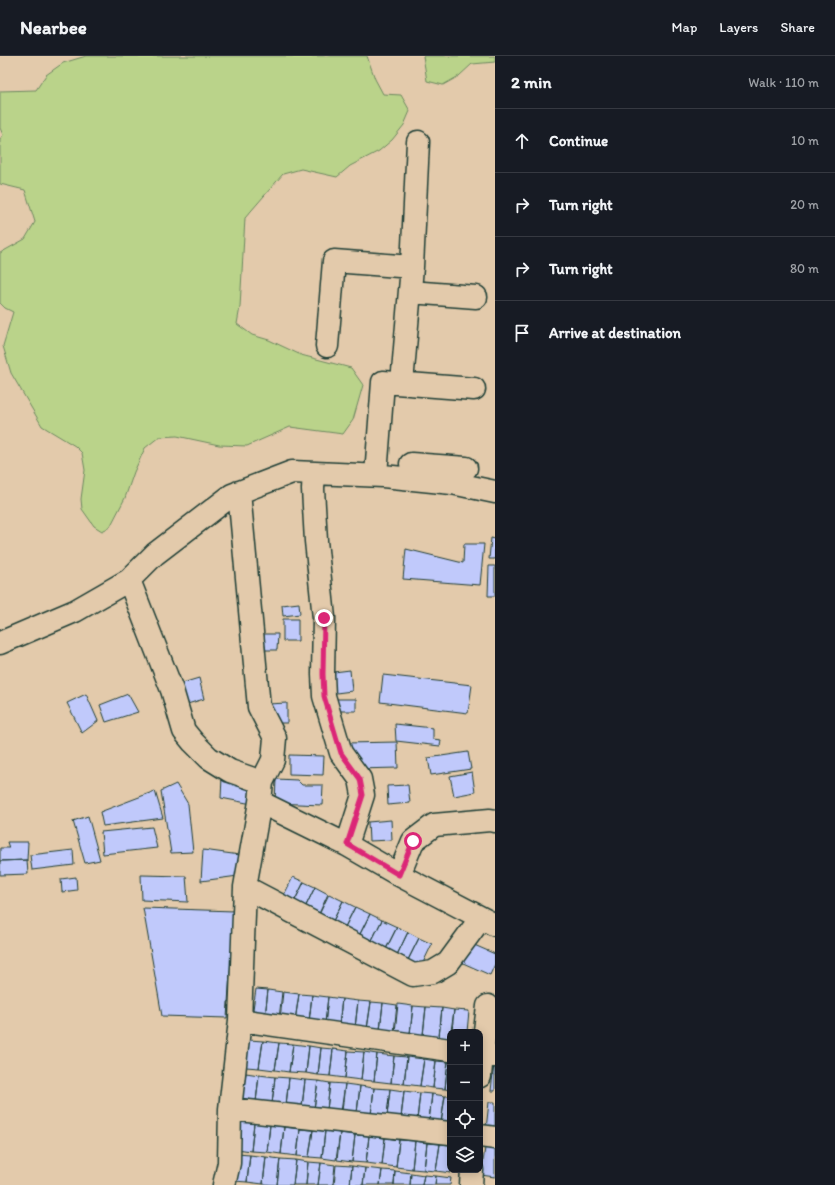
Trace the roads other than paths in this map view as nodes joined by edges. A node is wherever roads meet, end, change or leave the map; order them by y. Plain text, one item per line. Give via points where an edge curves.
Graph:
1 (418, 142) dead end
2 (412, 267) junction
3 (410, 292) junction
4 (476, 297) dead end
5 (327, 346) dead end
6 (402, 383) junction
7 (474, 389) dead end
8 (376, 468) junction
9 (466, 468) dead end
10 (314, 473) junction
11 (239, 492) junction
12 (495, 492) edge
13 (129, 580) junction
14 (0, 643) edge
15 (261, 792) junction
16 (495, 821) edge
17 (347, 844) junction
18 (399, 875) junction
19 (245, 887) junction
20 (488, 922) edge
21 (488, 1006) dead end
22 (240, 1020) junction
23 (447, 1050) edge
24 (484, 1060) edge
25 (230, 1109) junction
26 (447, 1133) edge
27 (483, 1136) edge
28 (495, 1138) edge
29 (472, 1173) edge
30 (224, 1185) edge
31 (471, 1185) edge

1 - 2 street
2 - 3 street
2 - 5 street via 334,261
3 - 4 street
3 - 6 street
6 - 7 street
6 - 8 street via 384,382
8 - 9 street
8 - 10 street
8 - 12 street
10 - 11 street via 292,472
10 - 17 street via 316,541 324,618 324,696 341,753 360,779 363,795
11 - 13 street via 155,554
11 - 15 street via 258,707 275,738 273,760
13 - 14 street via 75,611
13 - 15 street via 172,690 184,731 209,758
15 - 17 street
15 - 19 street
16 - 18 street via 434,825 413,841
17 - 18 street
18 - 20 street
19 - 20 street via 413,974 433,972 448,963
19 - 22 street
21 - 24 street
22 - 23 street
22 - 25 street
25 - 26 street
25 - 30 street via 229,1164
27 - 28 street
29 - 31 street

